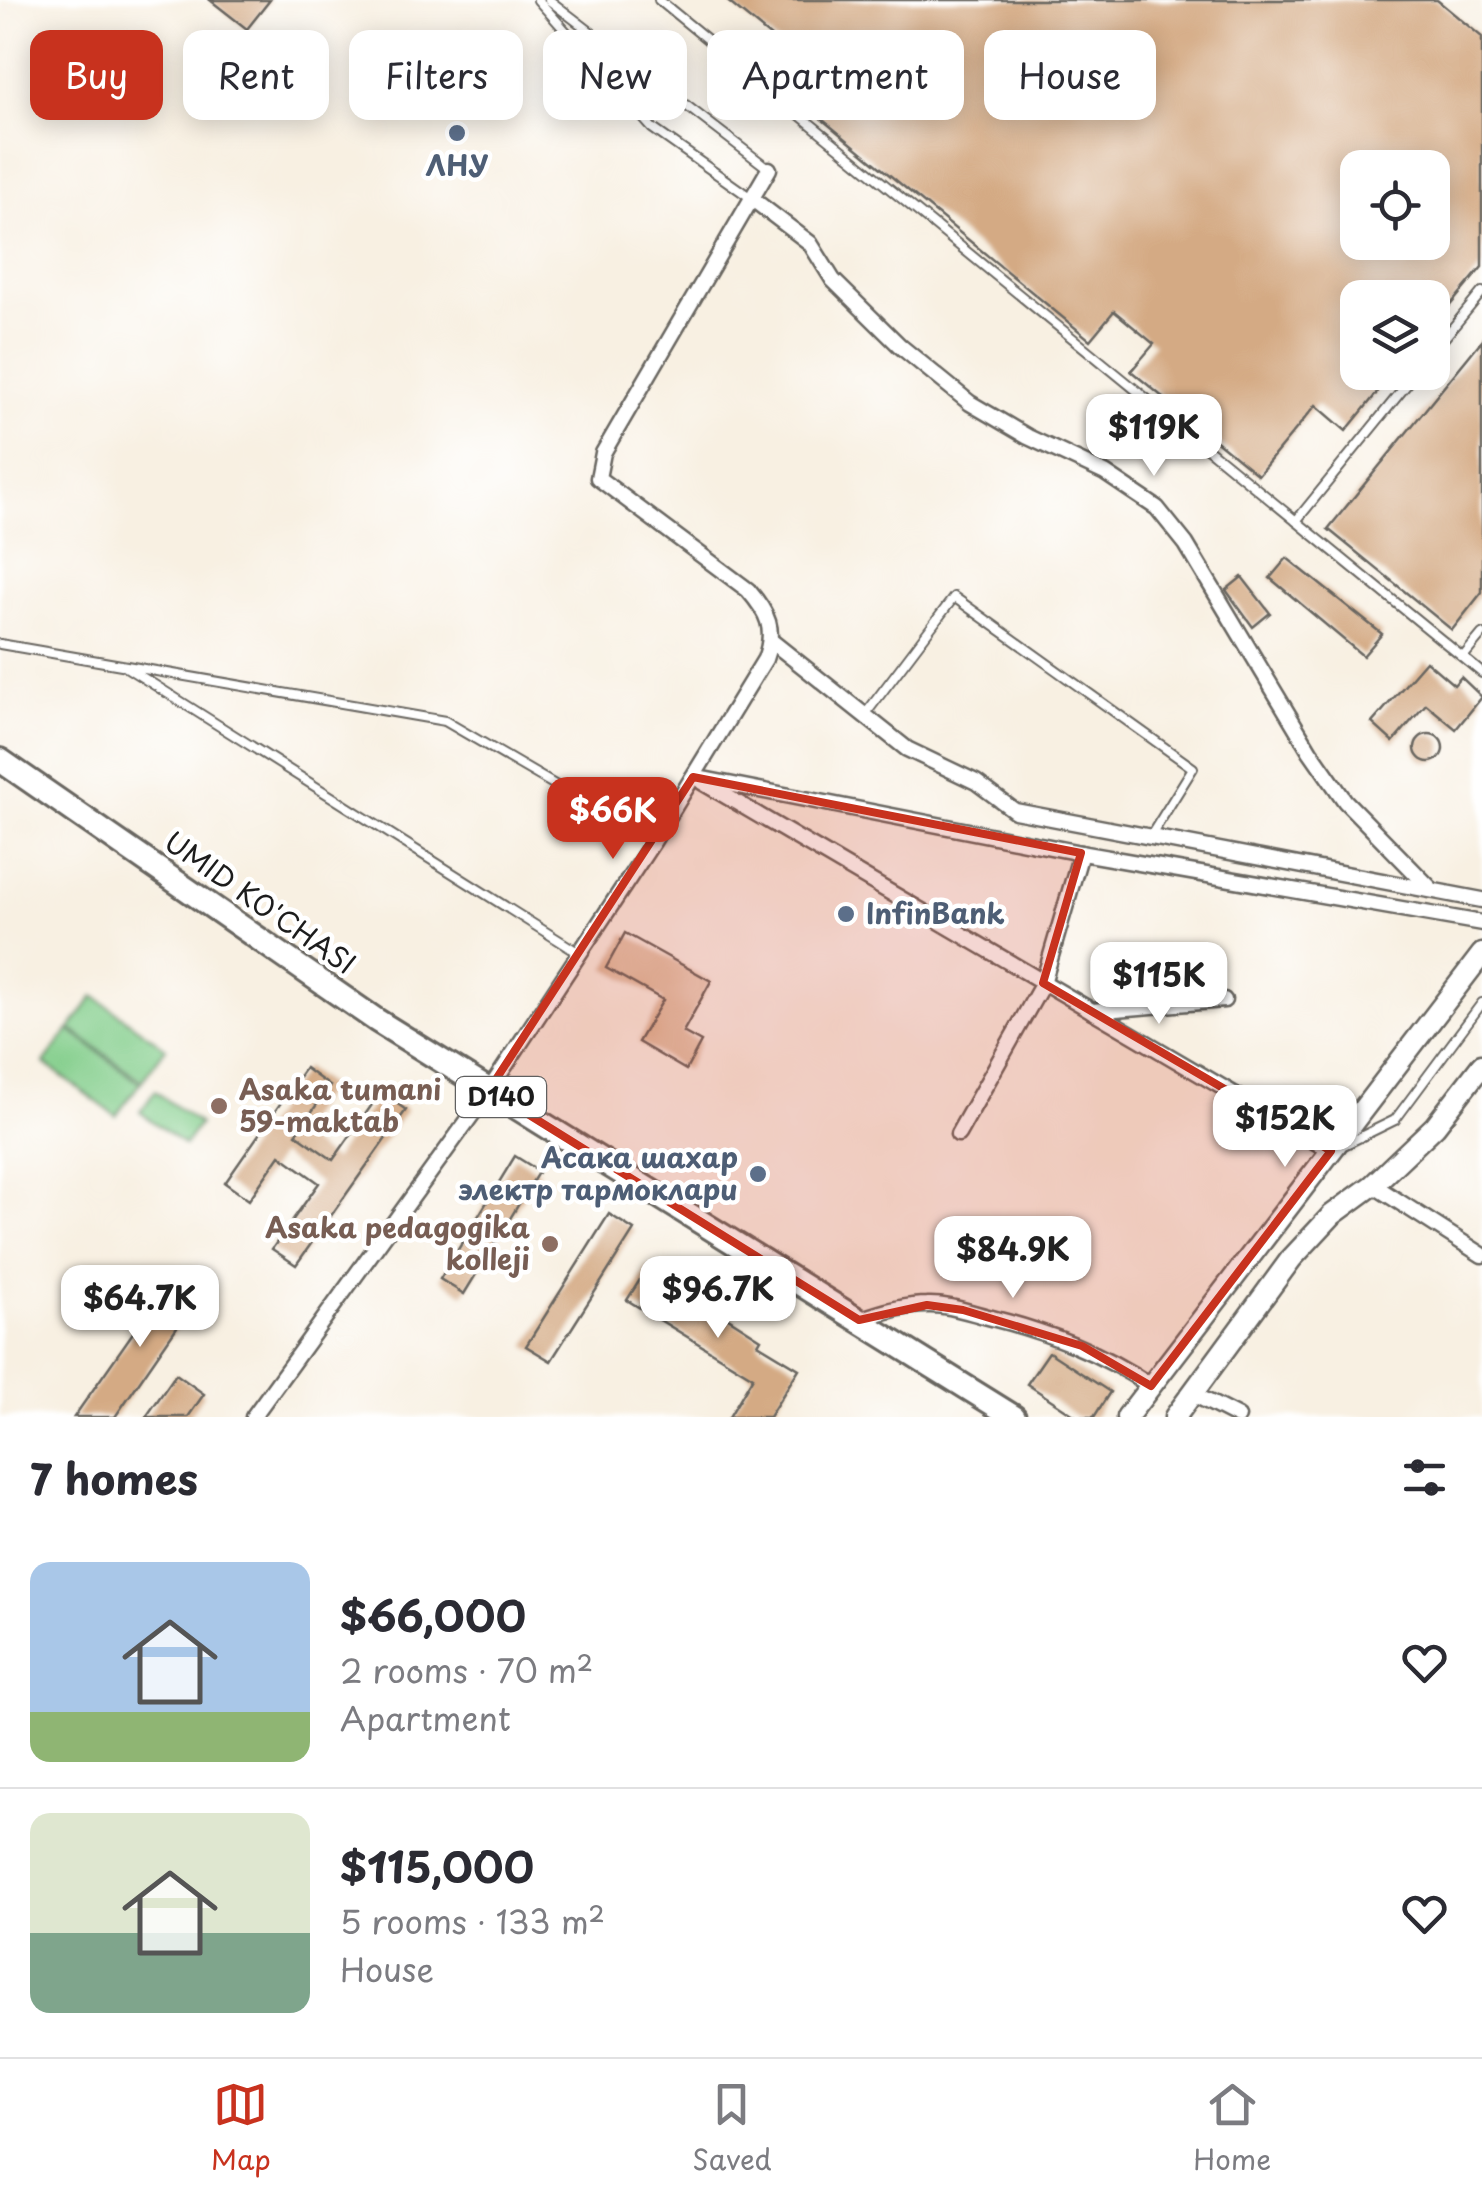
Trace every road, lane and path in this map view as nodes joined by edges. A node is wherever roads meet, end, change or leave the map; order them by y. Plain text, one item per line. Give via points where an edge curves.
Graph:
1 (538, 0) edge
2 (550, 0) edge
3 (659, 0) edge
4 (768, 169) joint
5 (752, 198) junction
6 (1482, 292) edge
7 (1450, 331) edge
8 (1402, 390) edge
9 (1296, 521) junction
10 (1482, 634) edge
11 (770, 640) junction
12 (0, 644) edge
13 (1463, 658) junction
14 (120, 664) junction
15 (1482, 674) edge
16 (864, 716) junction
17 (0, 760) edge
18 (693, 777) junction
19 (1150, 837) junction
20 (653, 842) junction
21 (1081, 852) junction
22 (1432, 890) junction
23 (1482, 900) edge
24 (1482, 924) edge
25 (578, 952) junction
26 (1482, 954) edge
27 (1043, 983) junction
28 (1224, 1000) dead end
29 (1482, 1003) edge
30 (1091, 1012) junction
31 (1482, 1066) edge
32 (489, 1090) junction
33 (958, 1134) dead end
34 (1331, 1151) junction
35 (1373, 1185) junction
36 (1482, 1255) edge
37 (859, 1320) junction
38 (1151, 1386) junction
39 (1193, 1394) junction
40 (253, 1417) edge
41 (1014, 1417) edge
42 (1127, 1417) edge
43 (1175, 1417) edge
44 (1238, 1417) edge

1 - 5 lane via 652,128
2 - 4 lane
3 - 9 lane
4 - 5 street
5 - 11 street via 603,453 598,478 748,590 764,609
5 - 22 street via 810,243 833,280 900,346 970,402 1157,508 1345,801
6 - 7 lane
8 - 9 lane
9 - 13 lane
10 - 13 lane
11 - 16 street
11 - 18 street
12 - 14 lane
13 - 15 lane
14 - 20 lane via 445,720
14 - 25 lane
16 - 19 street via 1015,811
16 - 19 lane via 954,598 1193,768
17 - 32 main road, UMID KO'CHASI / D140 via 376,1020
18 - 20 street
18 - 21 street
18 - 27 street
19 - 22 street
20 - 25 street
21 - 24 street
21 - 27 street
22 - 23 street
25 - 32 street
26 - 34 main road
27 - 30 street
27 - 33 street
28 - 30 street
29 - 34 lane via 1396,1120
30 - 34 street
31 - 35 main road via 1435,1126
32 - 37 main road, UMID KO'CHASI / D140
32 - 40 street
34 - 38 main road
35 - 36 street
35 - 39 main road via 1332,1215 1291,1259
37 - 38 street via 927,1305 963,1310 1082,1346
37 - 41 main road, UMID KO'CHASI / D140
38 - 42 main road
39 - 43 main road
39 - 44 street

